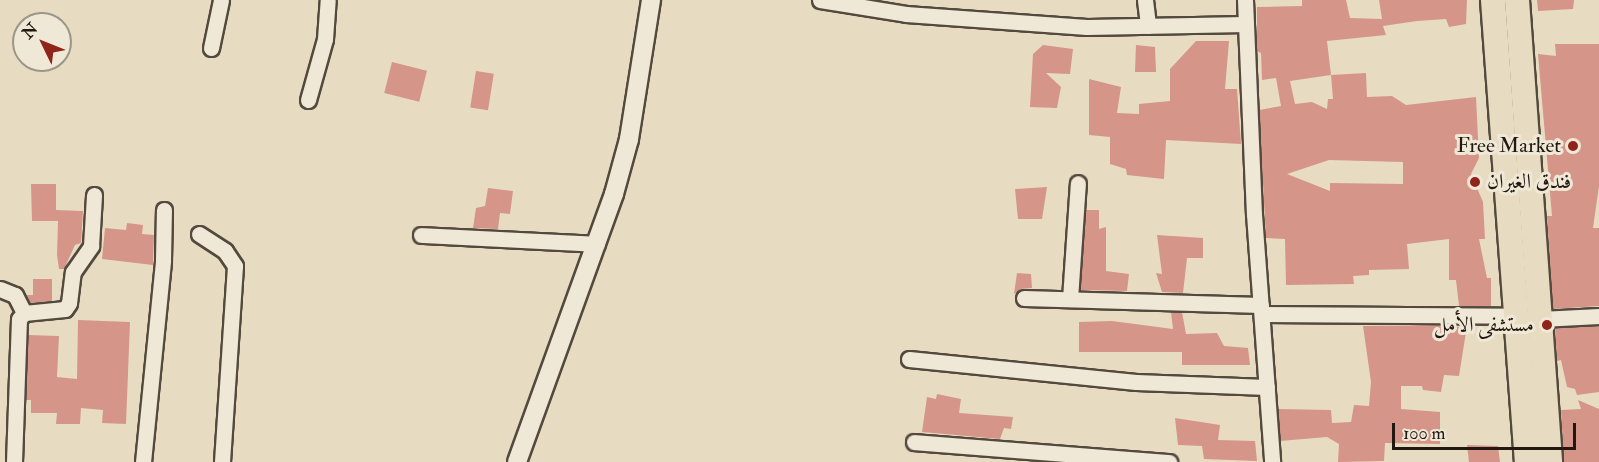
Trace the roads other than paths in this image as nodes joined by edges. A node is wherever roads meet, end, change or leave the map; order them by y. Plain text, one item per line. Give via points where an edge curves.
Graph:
1 (221, 0) edge
2 (328, 0) edge
3 (651, 0) edge
4 (820, 0) edge
5 (1145, 0) edge
6 (1245, 0) edge
7 (1492, 0) edge
8 (1517, 0) edge
9 (1246, 24) junction
10 (1148, 26) junction
11 (211, 48) dead end
12 (308, 100) dead end
13 (1078, 183) dead end
14 (94, 195) dead end
15 (164, 210) dead end
16 (199, 234) dead end
17 (421, 235) dead end
18 (597, 244) junction
19 (0, 289) edge
20 (1024, 298) dead end
21 (1070, 299) junction
22 (1261, 310) junction
23 (24, 313) junction
24 (1599, 316) edge
25 (1529, 318) junction
26 (909, 359) dead end
27 (1268, 387) junction
28 (914, 442) dead end
29 (14, 462) edge
30 (143, 462) edge
31 (222, 462) edge
32 (517, 462) edge
33 (1169, 462) edge
34 (1272, 462) edge
35 (1527, 462) edge
36 (1550, 462) edge

1 - 11 street
2 - 12 street via 325,39
3 - 18 street via 629,140
4 - 10 street via 906,14 1087,27
5 - 10 street
6 - 9 street
7 - 25 main road
8 - 25 main road
9 - 10 street
9 - 22 street
13 - 21 street
14 - 23 street via 91,246 73,272 69,303 65,309
15 - 30 street via 163,260
16 - 31 street via 231,256 235,271
17 - 18 street
18 - 32 street
19 - 23 street via 15,295
20 - 21 street
21 - 22 street
22 - 25 street
22 - 27 street
23 - 29 street via 17,332
24 - 25 street
25 - 35 main road
25 - 36 main road
26 - 27 street via 1136,382
27 - 34 street
28 - 33 street

